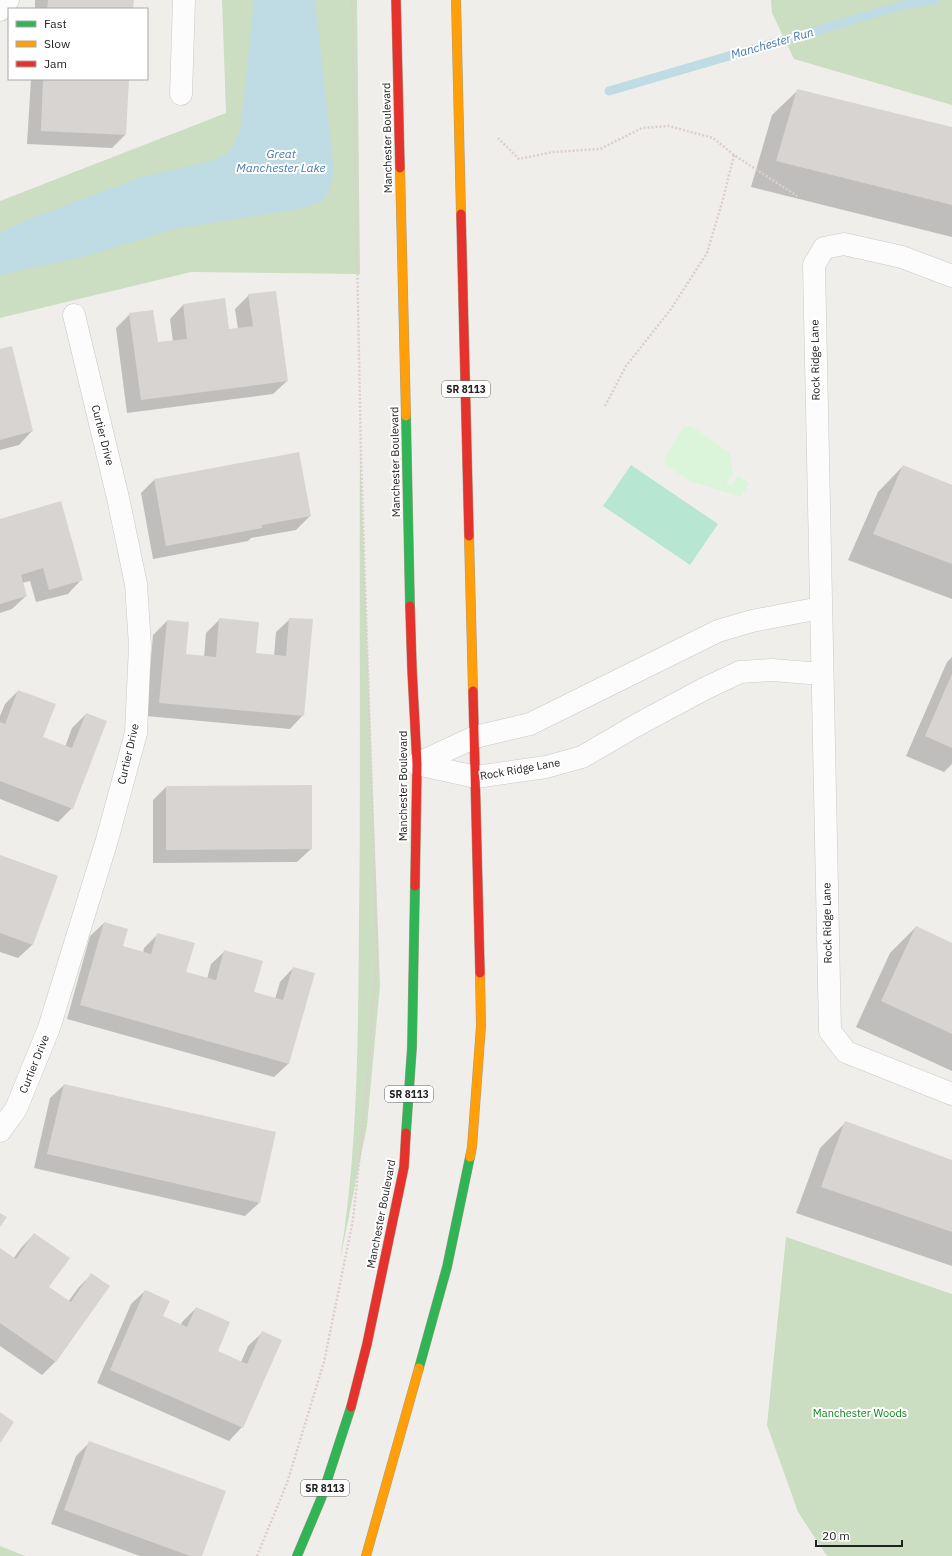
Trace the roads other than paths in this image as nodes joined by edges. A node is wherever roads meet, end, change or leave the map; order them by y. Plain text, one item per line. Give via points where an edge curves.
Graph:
1 (8, 0) edge
2 (184, 0) edge
3 (396, 0) edge
4 (456, 0) edge
5 (0, 10) edge
6 (181, 94) dead end
7 (952, 276) edge
8 (74, 315) dead end
9 (820, 608) junction
10 (822, 674) junction
11 (475, 738) junction
12 (417, 764) junction
13 (476, 777) junction
14 (952, 1094) edge
15 (0, 1131) edge
16 (297, 1556) edge
17 (366, 1556) edge

1 - 5 street
2 - 6 street
3 - 12 main road, Manchester Boulevard / SR 8113 via 412,669
4 - 11 main road, SR 8113
7 - 9 street, Rock Ridge Lane via 902,257 844,244 824,248 814,266
8 - 15 street, Curtier Drive via 136,584 140,646 136,733 107,840 49,1028 16,1109
9 - 10 street, Rock Ridge Lane
9 - 11 street via 752,621 718,631 530,724
10 - 13 street, Rock Ridge Lane via 772,670 740,672 637,725 582,757 546,767
10 - 14 street, Rock Ridge Lane via 830,1031 846,1052
11 - 12 street
11 - 13 main road, SR 8113
12 - 13 street, Rock Ridge Lane
12 - 16 main road, Manchester Boulevard / SR 8113 via 412,1047 404,1166 367,1344 348,1419 321,1499
13 - 17 main road, SR 8113 via 481,1026 472,1147 447,1267

